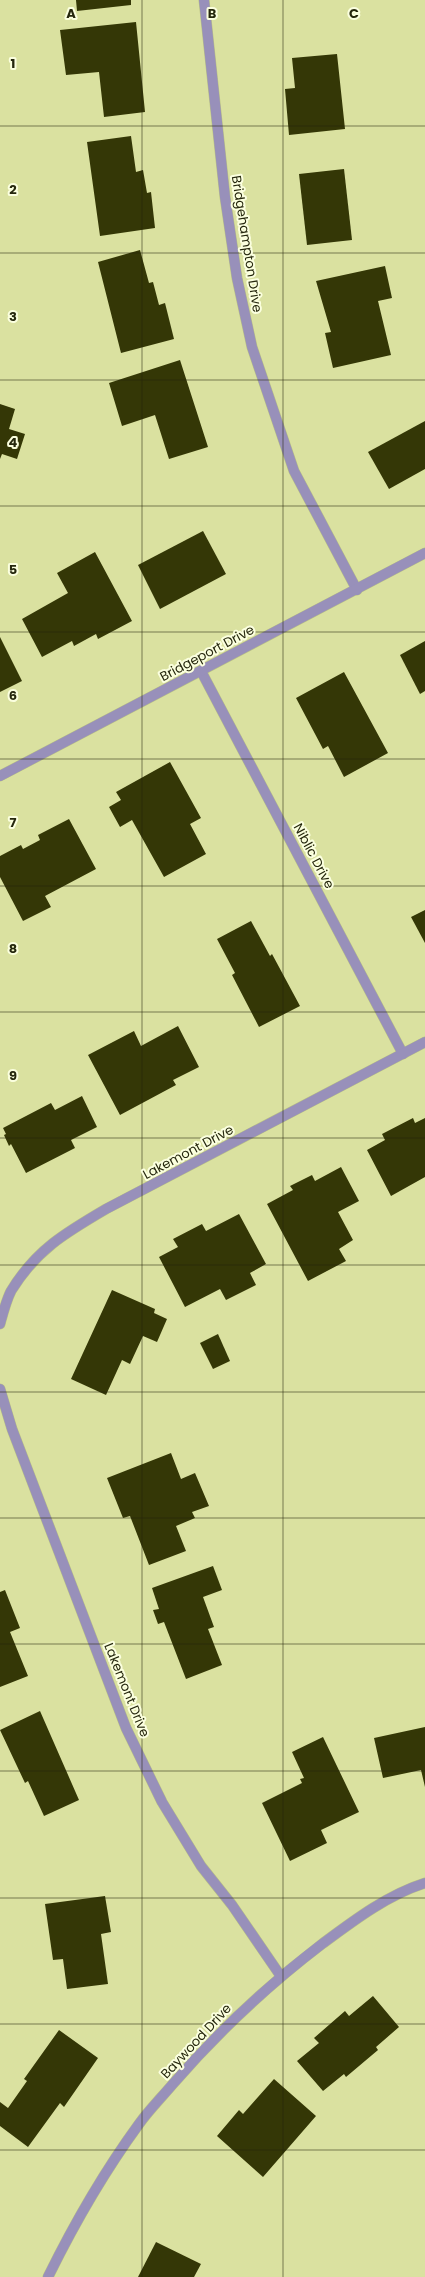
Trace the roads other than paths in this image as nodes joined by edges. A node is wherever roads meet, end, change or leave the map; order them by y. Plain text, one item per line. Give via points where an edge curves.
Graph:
1 (207, 0) edge
2 (425, 553) edge
3 (357, 590) junction
4 (201, 671) junction
5 (0, 776) edge
6 (425, 1042) edge
7 (403, 1054) junction
8 (0, 1324) edge
9 (0, 1389) edge
10 (425, 1883) edge
11 (280, 1975) junction
12 (48, 2277) edge

1 - 3 street, Bridgehampton Drive via 225,197 236,278 252,347 294,470
2 - 3 street, Bridgeport Drive
3 - 4 street, Bridgeport Drive
4 - 5 street, Bridgeport Drive
4 - 7 street, Niblic Drive
6 - 7 street, Lakemont Drive
7 - 8 street, Lakemont Drive via 63,1234 34,1258 10,1293
9 - 11 street, Lakemont Drive via 12,1429 126,1728 162,1802 201,1866 232,1905
10 - 11 street, Baywood Drive via 406,1889 351,1922
11 - 12 street, Baywood Drive via 192,2062 140,2123 99,2184 66,2240

